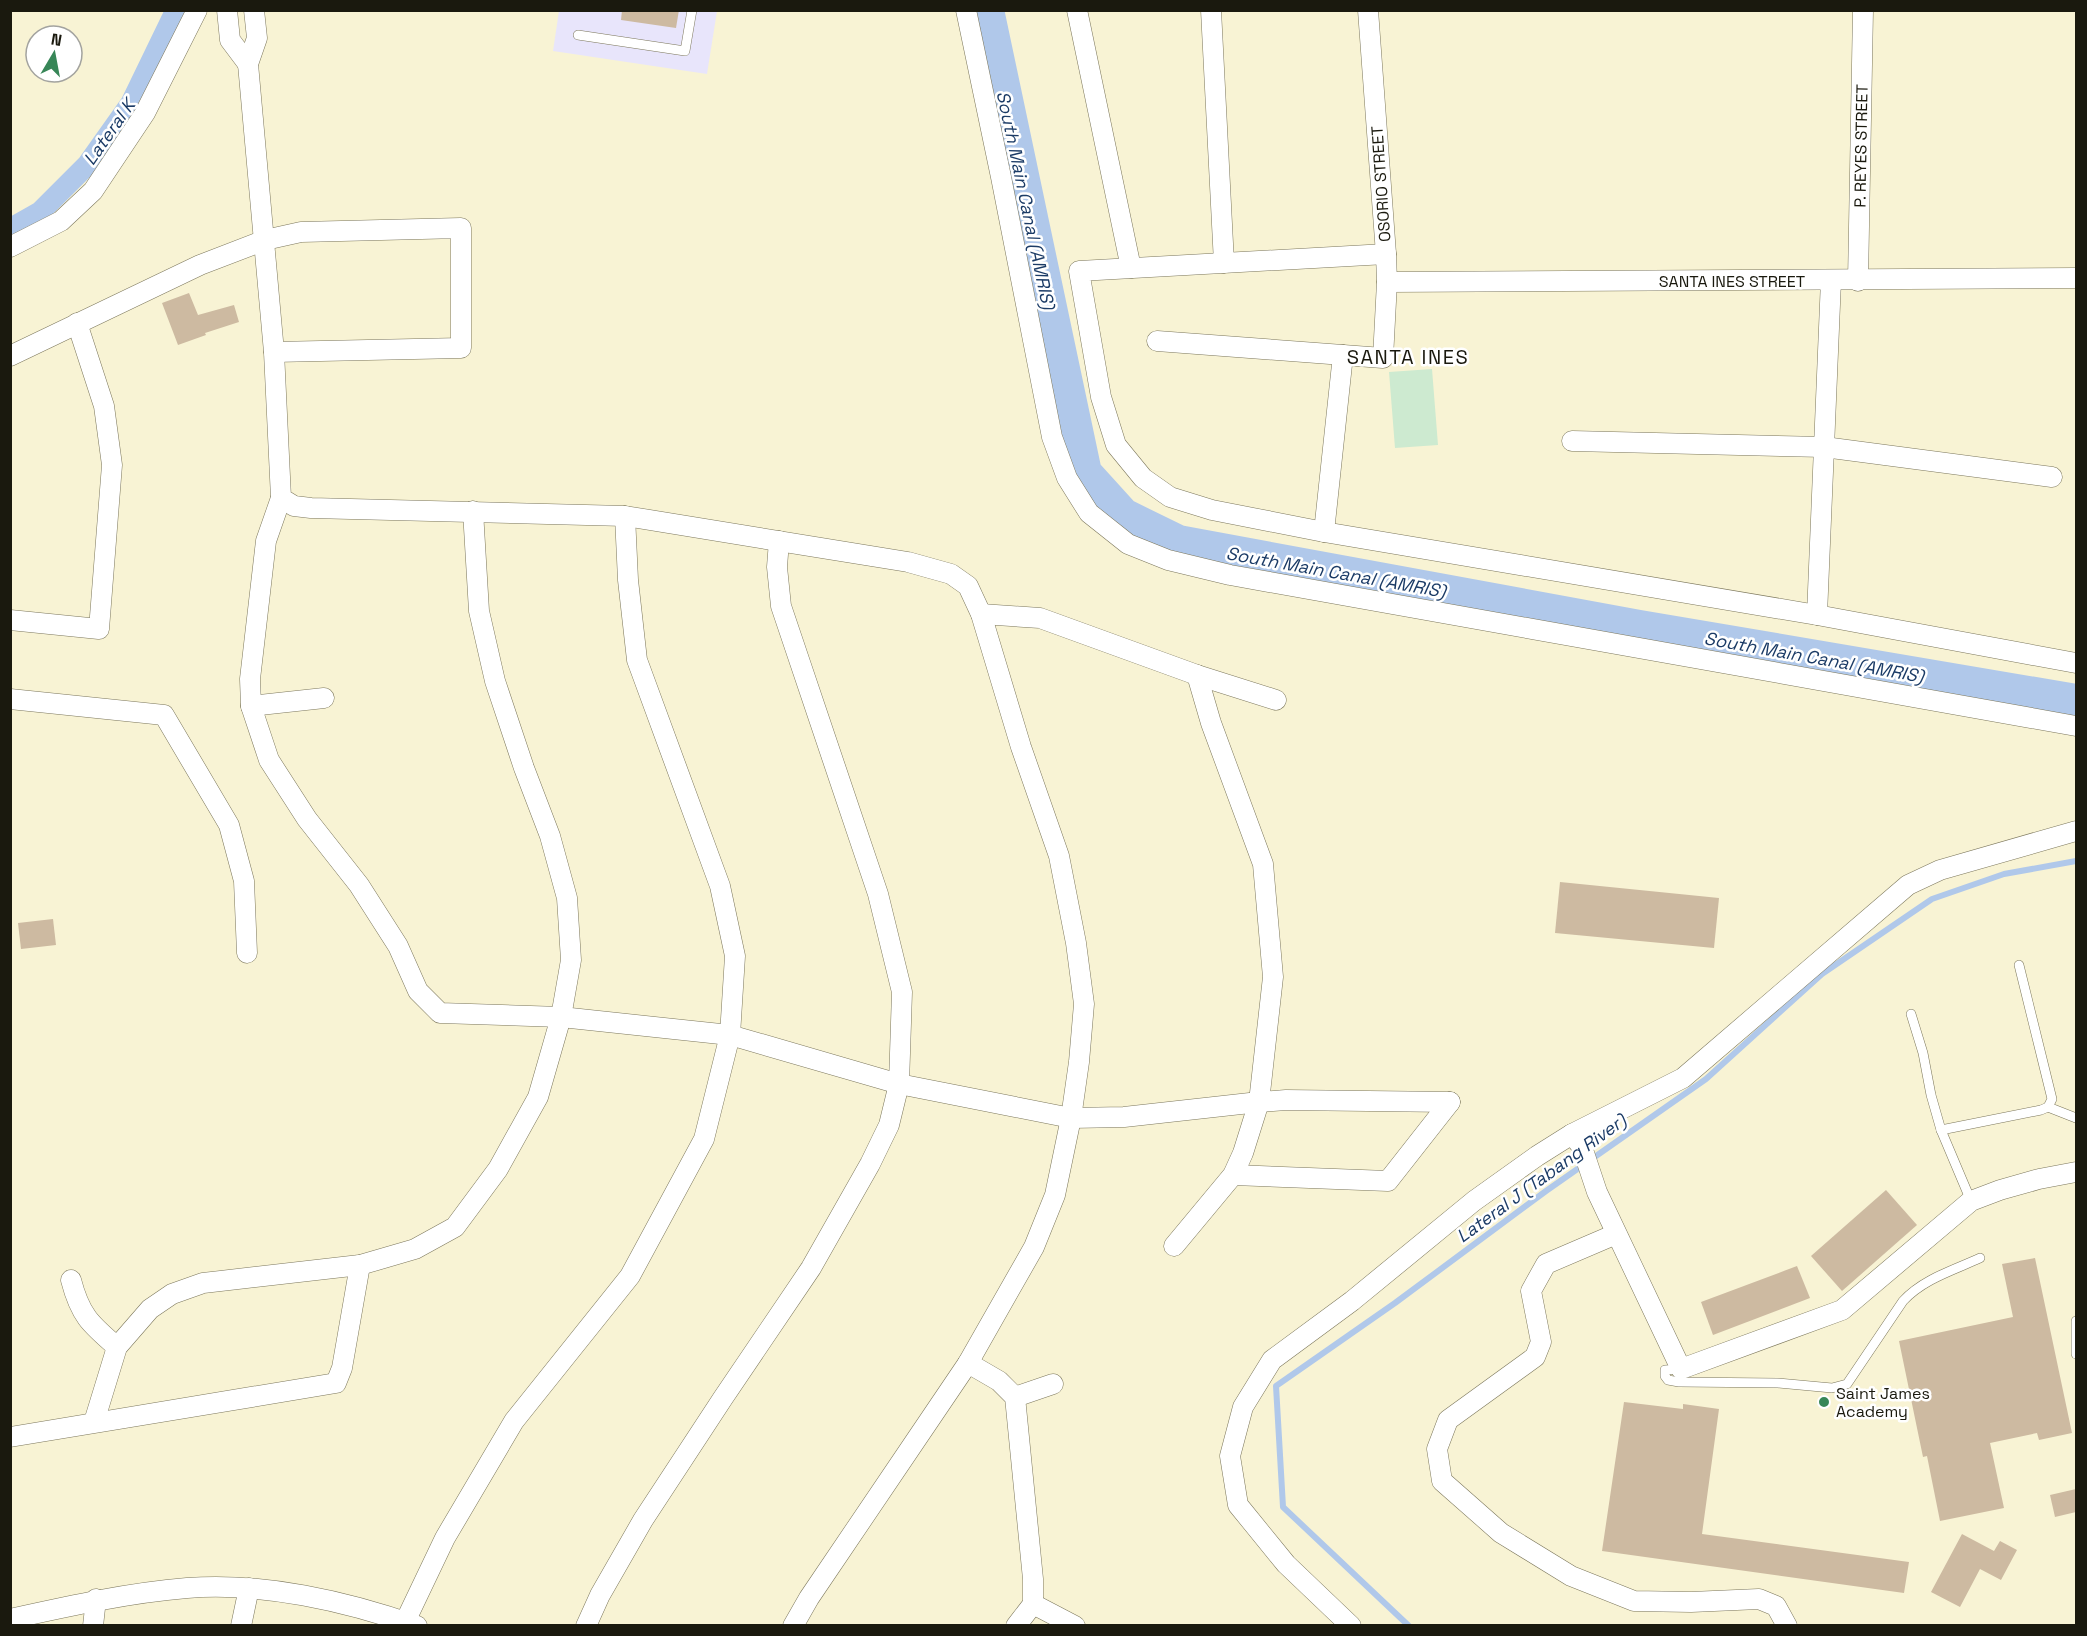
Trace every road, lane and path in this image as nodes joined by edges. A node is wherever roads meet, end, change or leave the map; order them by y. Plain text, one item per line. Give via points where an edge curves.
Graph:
1 (197, 10) edge
2 (227, 10) edge
3 (254, 10) edge
4 (692, 10) edge
5 (966, 10) edge
6 (1077, 10) edge
7 (1211, 10) edge
8 (1368, 10) edge
9 (1863, 10) edge
10 (578, 35) dead end
11 (248, 64) junction
12 (265, 240) junction
13 (10, 247) edge
14 (1386, 254) junction
15 (1224, 262) junction
16 (1131, 268) junction
17 (2076, 278) edge
18 (1831, 280) junction
19 (1858, 280) junction
20 (1387, 282) junction
21 (77, 322) junction
22 (1157, 341) dead end
23 (274, 352) junction
24 (1343, 355) junction
25 (10, 356) edge
26 (1572, 441) dead end
27 (1824, 447) junction
28 (2052, 477) dead end
29 (281, 498) junction
30 (473, 511) junction
31 (626, 516) junction
32 (1324, 532) junction
33 (779, 541) junction
34 (981, 614) junction
35 (1817, 615) junction
36 (10, 620) edge
37 (2076, 663) edge
38 (1197, 675) junction
39 (324, 698) dead end
40 (10, 699) edge
41 (1276, 700) dead end
42 (251, 706) junction
43 (2076, 726) edge
44 (2076, 831) edge
45 (247, 953) dead end
46 (2019, 965) dead end
47 (1911, 1014) dead end
48 (561, 1017) junction
49 (730, 1035) junction
50 (899, 1084) junction
51 (1259, 1102) junction
52 (2048, 1107) junction
53 (1071, 1118) junction
54 (2076, 1118) edge
55 (1941, 1130) junction
56 (1577, 1141) junction
57 (2076, 1172) edge
58 (1233, 1175) junction
59 (1971, 1201) junction
60 (1616, 1234) junction
61 (1174, 1246) dead end
62 (1980, 1258) dead end
63 (360, 1265) junction
64 (71, 1280) dead end
65 (2076, 1321) edge
66 (117, 1347) junction
67 (2076, 1354) edge
68 (968, 1363) junction
69 (1681, 1369) junction
70 (1053, 1384) dead end
71 (1015, 1397) junction
72 (94, 1422) junction
73 (10, 1437) edge
74 (249, 1588) junction
75 (96, 1599) junction
76 (1032, 1604) junction
77 (10, 1619) edge
78 (408, 1624) edge
79 (93, 1626) edge
80 (241, 1626) edge
81 (586, 1626) edge
82 (794, 1626) edge
83 (1016, 1626) edge
84 (1075, 1626) edge
85 (1350, 1626) edge
86 (1787, 1626) edge

1 - 13 street via 145,113 93,191 61,221
2 - 11 street via 230,40
3 - 11 street via 257,38
4 - 10 lane via 685,51
5 - 43 street via 1052,437 1067,478 1089,513 1128,544 1168,560 1230,575
6 - 16 street
7 - 15 street
8 - 14 street, OSORIO STREET
9 - 19 street, P. REYES STREET
11 - 12 street
12 - 21 street via 200,265
12 - 23 street
12 - 23 street via 301,232 460,228 460,348
14 - 15 street
14 - 20 street, OSORIO STREET
15 - 16 street
16 - 32 street via 1079,271 1101,397 1116,445 1143,478 1170,497 1212,510
17 - 19 street, SANTA INES STREET
18 - 19 street, SANTA INES STREET
18 - 20 street, SANTA INES STREET
18 - 27 street
20 - 24 street, OSORIO STREET via 1383,358
21 - 25 street
21 - 36 street via 104,406 112,465 99,629
22 - 24 street
23 - 29 street
24 - 32 street
26 - 27 street
27 - 28 street
27 - 35 street
29 - 30 street via 294,506 311,508
29 - 42 street via 266,541 250,679
30 - 31 street
30 - 48 street via 479,611 495,681 550,836 567,898 571,960
31 - 33 street
31 - 49 street via 637,660 720,885 735,956
32 - 35 street
33 - 34 street via 908,562 951,574 968,586
33 - 50 street via 781,606 878,894 902,992
34 - 38 street via 1040,618
34 - 53 street via 1059,856 1076,943 1084,1004
35 - 37 street
38 - 41 street
38 - 51 street via 1263,864 1273,977
39 - 42 street
40 - 45 street via 164,715 229,825 244,881
42 - 48 street via 269,760 307,819 359,885 398,946 418,991 440,1013
44 - 56 street via 1940,870 1908,885 1683,1078
46 - 52 lane via 2052,1099
47 - 55 lane
48 - 49 street
48 - 63 street via 537,1097 498,1169 455,1227 415,1249
49 - 50 street
49 - 78 street via 704,1139 630,1276 514,1421 445,1538
50 - 53 street
50 - 81 street via 889,1125 811,1268 644,1520 600,1594
51 - 53 street via 1124,1117
51 - 58 street
51 - 58 street via 1450,1102 1389,1189
52 - 54 lane
52 - 55 lane
53 - 68 street via 1055,1195 1034,1247
55 - 59 lane
56 - 60 street
56 - 85 street via 1537,1156 1272,1360 1243,1407 1230,1456 1238,1505 1286,1564
57 - 59 street via 2039,1179
58 - 61 street
59 - 69 street via 1842,1310
60 - 69 street
60 - 86 street via 1546,1263 1531,1291 1541,1342 1535,1357 1448,1420 1437,1449 1442,1480 1501,1533 1571,1576 1634,1601 1759,1599 1776,1606
62 - 69 lane via 1912,1292 1847,1384 1840,1388 1679,1382 1665,1376 1665,1370
63 - 66 street via 203,1283 172,1294 150,1309
63 - 72 street via 336,1383
64 - 66 street via 90,1324
65 - 67 lane
66 - 72 street
68 - 71 street via 999,1381
68 - 82 street
70 - 71 street
71 - 76 street via 1033,1579
72 - 73 street
74 - 75 street via 188,1588
74 - 78 street via 310,1596
74 - 80 street
75 - 77 street
75 - 79 street
76 - 83 street
76 - 84 street

